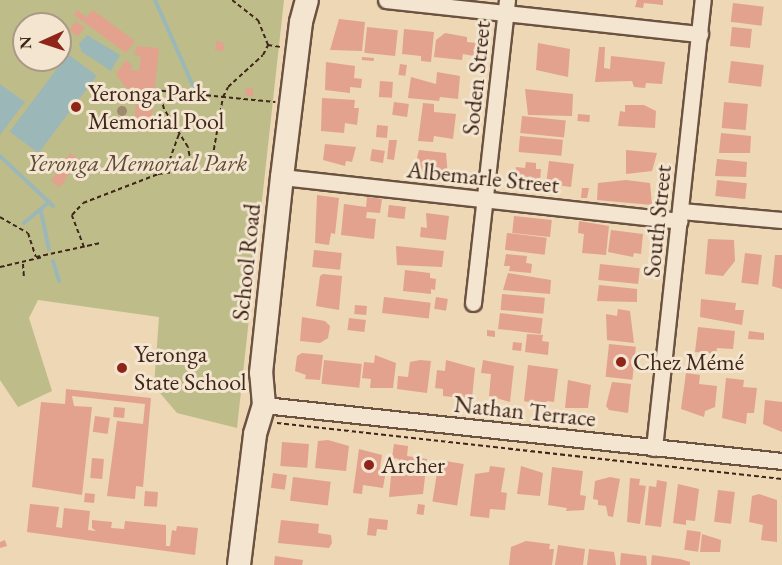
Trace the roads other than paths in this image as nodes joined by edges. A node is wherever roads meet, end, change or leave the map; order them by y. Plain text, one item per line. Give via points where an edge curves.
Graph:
1 (307, 0) edge
2 (386, 0) edge
3 (703, 0) edge
4 (506, 7) edge
5 (700, 34) junction
6 (282, 177) junction
7 (486, 199) junction
8 (680, 216) junction
9 (782, 220) edge
10 (473, 303) dead end
11 (269, 413) junction
12 (654, 448) junction
13 (782, 461) edge
14 (239, 565) edge

1 - 6 street, School Road via 300,22
2 - 4 street
3 - 5 street, South Street
4 - 5 street
4 - 7 street, Soden Street
5 - 8 street, South Street
6 - 7 street, Albemarle Street
6 - 11 street, School Road via 261,373
7 - 8 street, Albemarle Street
7 - 10 street, Soden Street
8 - 9 street, Albemarle Street
8 - 12 street, South Street
11 - 12 street, Nathan Terrace
11 - 14 street, School Road via 255,434
12 - 13 street, Nathan Terrace

